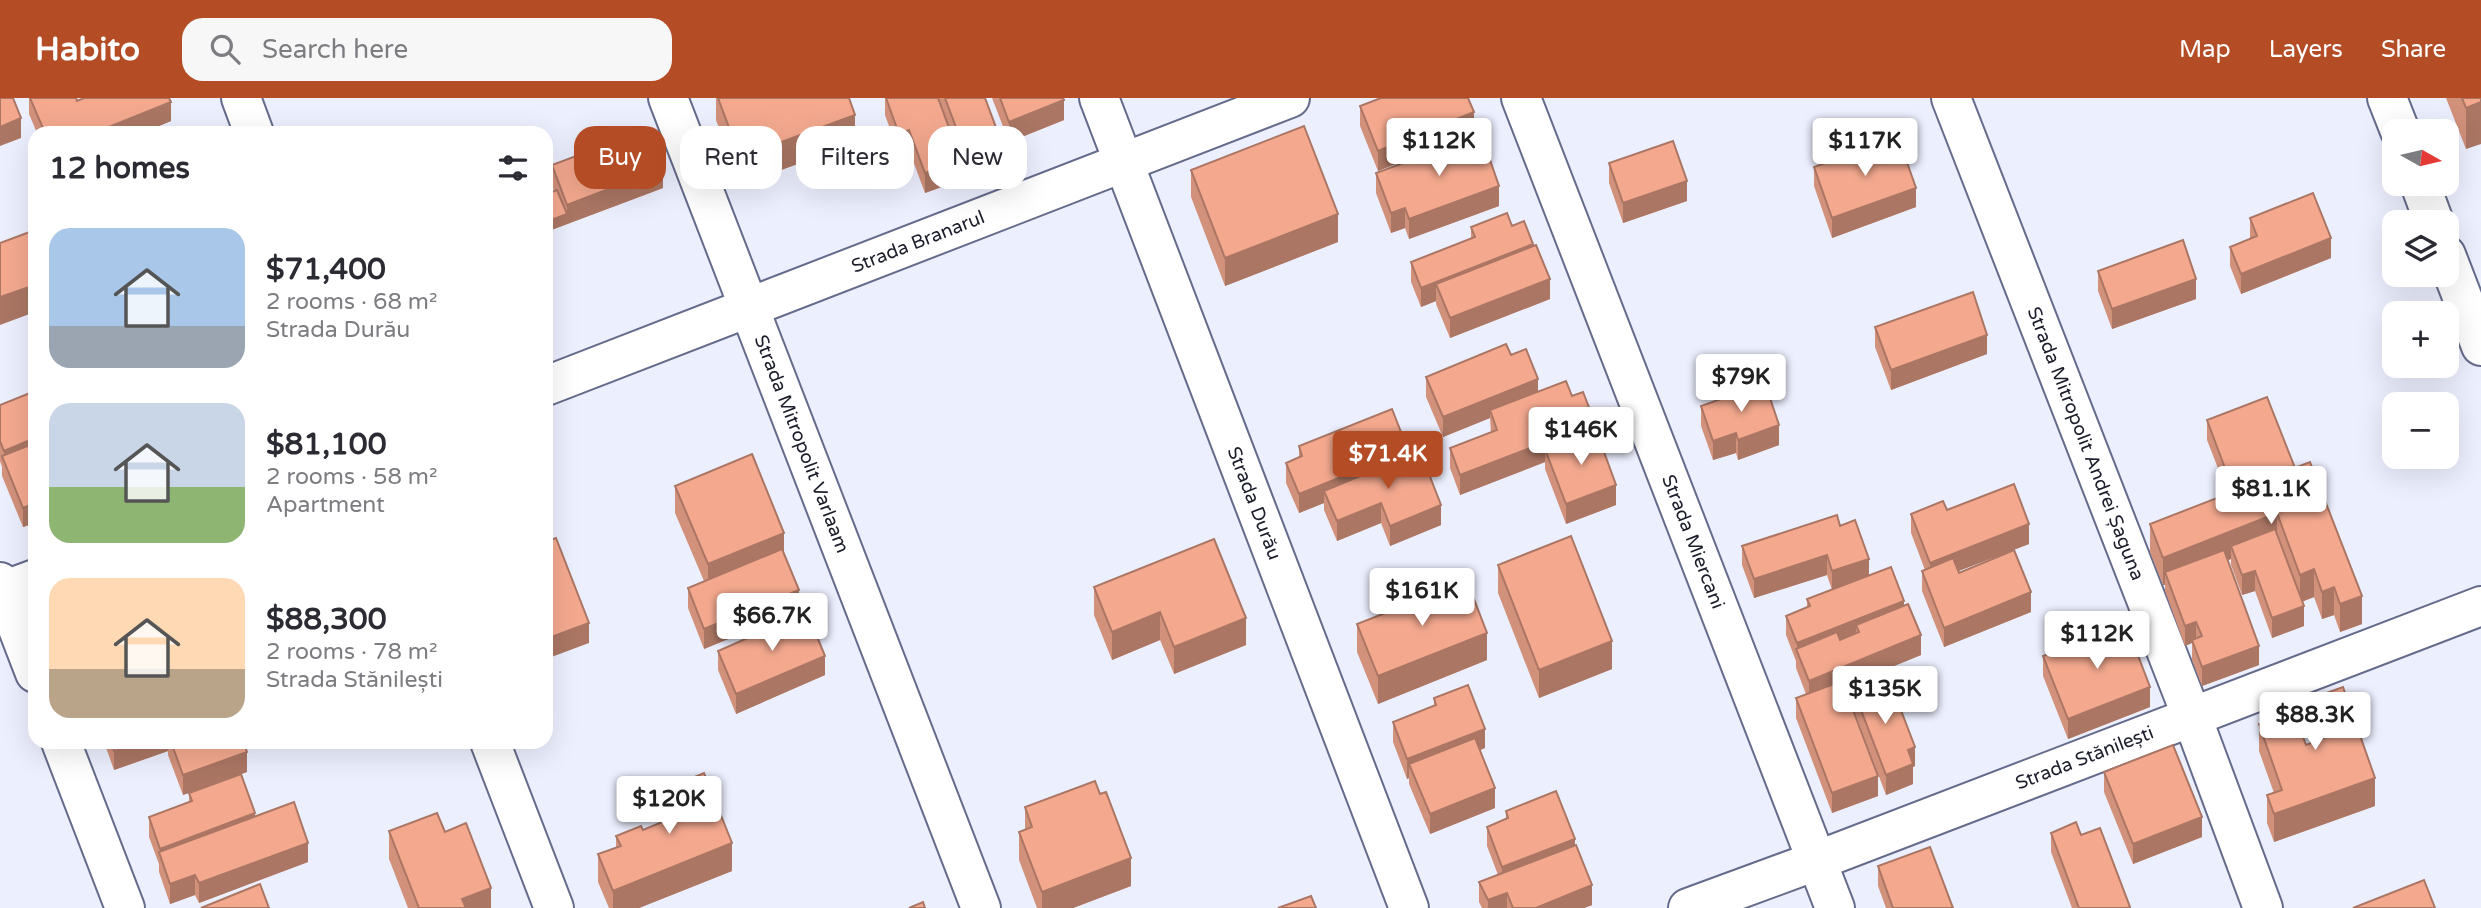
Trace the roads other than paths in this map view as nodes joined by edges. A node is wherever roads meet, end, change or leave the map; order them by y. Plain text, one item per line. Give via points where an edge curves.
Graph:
1 (241, 98) edge
2 (668, 98) edge
3 (1099, 98) edge
4 (1290, 98) edge
5 (1521, 98) edge
6 (1951, 98) edge
7 (2387, 98) edge
8 (2395, 119) edge
9 (251, 126) edge
10 (1124, 162) junction
11 (2458, 287) edge
12 (749, 308) junction
13 (2481, 346) edge
14 (553, 383) edge
15 (10, 586) edge
16 (2481, 607) edge
17 (28, 649) edge
18 (2192, 717) junction
19 (64, 749) edge
20 (493, 749) edge
21 (1816, 861) junction
22 (125, 908) edge
23 (554, 908) edge
24 (981, 908) edge
25 (1409, 908) edge
26 (1688, 908) edge
27 (1835, 908) edge
28 (2263, 908) edge

1 - 9 street
2 - 12 street, Strada Mitropolit Varlaam
3 - 10 street, Strada Durău
4 - 10 street, Strada Branarul
5 - 21 street, Strada Miercani
6 - 18 street, Strada Mitropolit Andrei Șaguna
7 - 8 street
10 - 12 street, Strada Branarul
10 - 25 street, Strada Durău
11 - 13 street
12 - 14 street, Strada Branarul
12 - 24 street, Strada Mitropolit Varlaam
15 - 17 street
16 - 18 street, Strada Stănilești
18 - 21 street, Strada Stănilești
18 - 28 street, Strada Mitropolit Andrei Șaguna
19 - 22 street
20 - 23 street
21 - 26 street, Strada Stănilești
21 - 27 street, Strada Miercani

